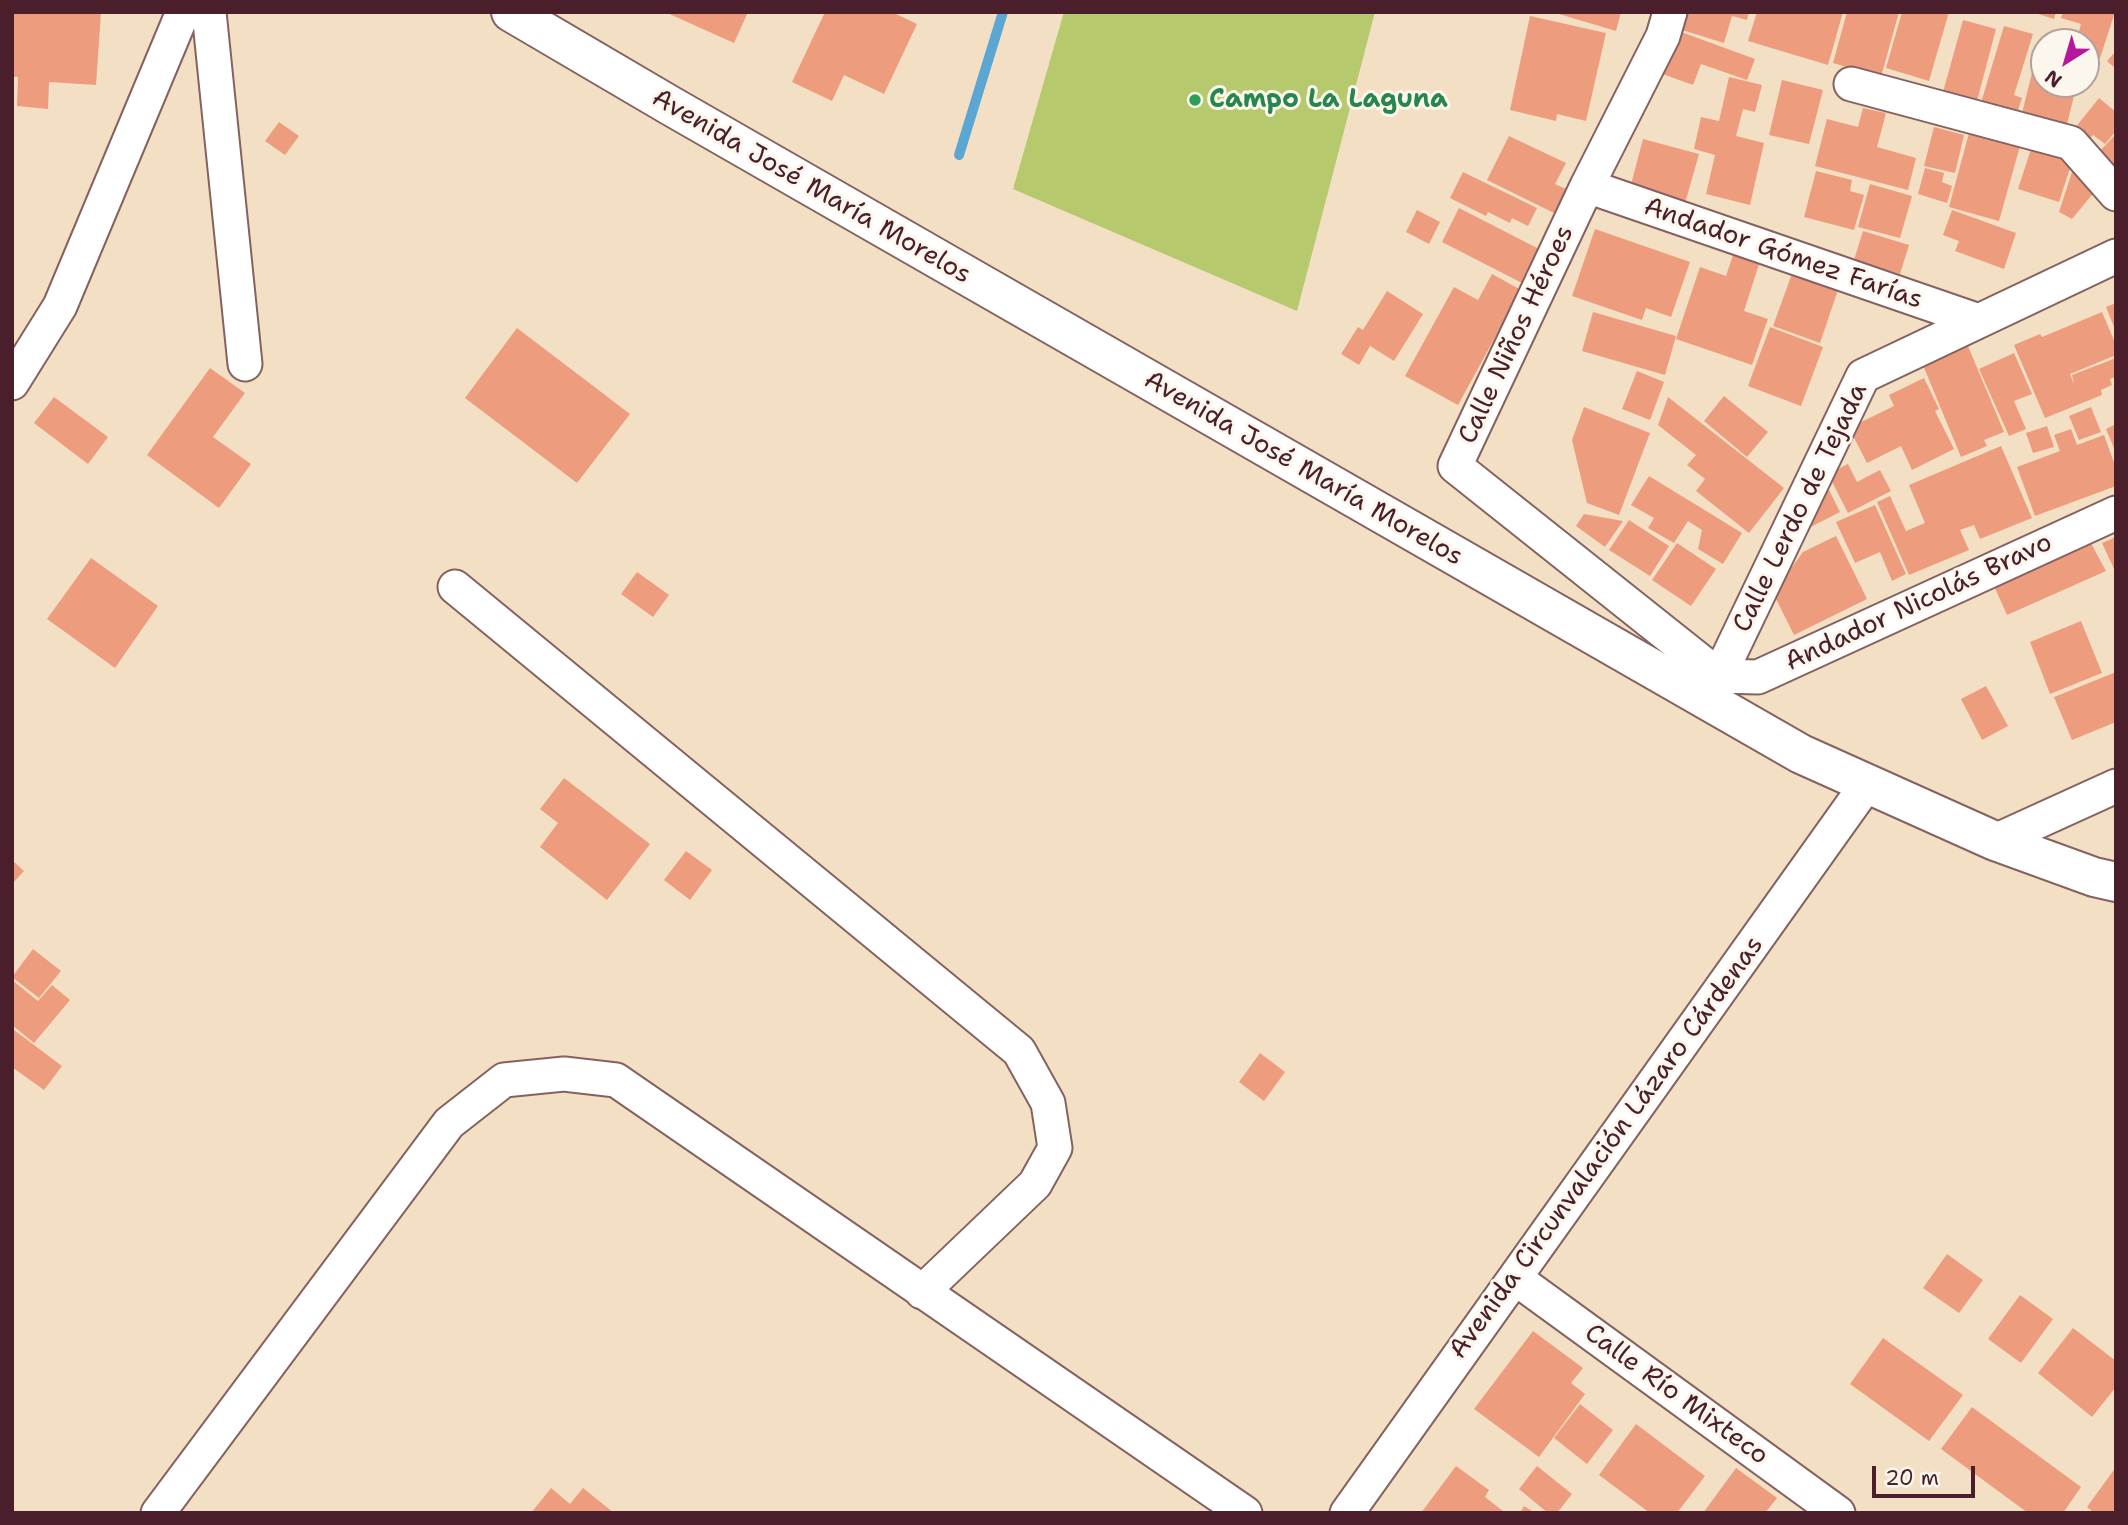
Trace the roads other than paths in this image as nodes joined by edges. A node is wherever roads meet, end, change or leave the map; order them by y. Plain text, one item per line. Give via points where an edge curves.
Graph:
1 (183, 12) edge
2 (209, 12) edge
3 (511, 12) edge
4 (1670, 12) edge
5 (1851, 84) dead end
6 (1587, 186) junction
7 (2116, 194) edge
8 (2116, 256) edge
9 (1979, 321) junction
10 (245, 364) dead end
11 (12, 383) edge
12 (2116, 513) edge
13 (455, 587) dead end
14 (1713, 688) junction
15 (1867, 784) junction
16 (2116, 786) edge
17 (1995, 841) junction
18 (2116, 882) edge
19 (1515, 1278) junction
20 (922, 1292) junction
21 (158, 1513) edge
22 (1245, 1513) edge
23 (1347, 1513) edge
24 (1838, 1513) edge

1 - 11 street via 61,306
2 - 10 street
3 - 14 main road, Avenida José María Morelos via 671,107
4 - 6 street, Calle Niños Héroes via 1663,36
5 - 7 street via 2071,143
6 - 9 street, Andador Gómez Farías
6 - 14 street, Calle Niños Héroes via 1455,466
8 - 9 street, Calle Lerdo de Tejada
9 - 14 street, Calle Lerdo de Tejada via 1863,376
12 - 14 street, Andador Nicolás Bravo via 1758,677
13 - 20 street via 1019,1051 1048,1103 1055,1148 1035,1184
14 - 15 main road, Avenida José María Morelos via 1801,754
15 - 17 main road, Avenida José María Morelos
15 - 19 street, Avenida Circunvalación Lázaro Cárdenas
16 - 17 street
17 - 18 main road, Avenida José María Morelos
19 - 23 street, Avenida Circunvalación Lázaro Cárdenas
19 - 24 street, Calle Río Mixteco
20 - 21 street via 616,1080 564,1074 504,1080 449,1122
20 - 22 street

